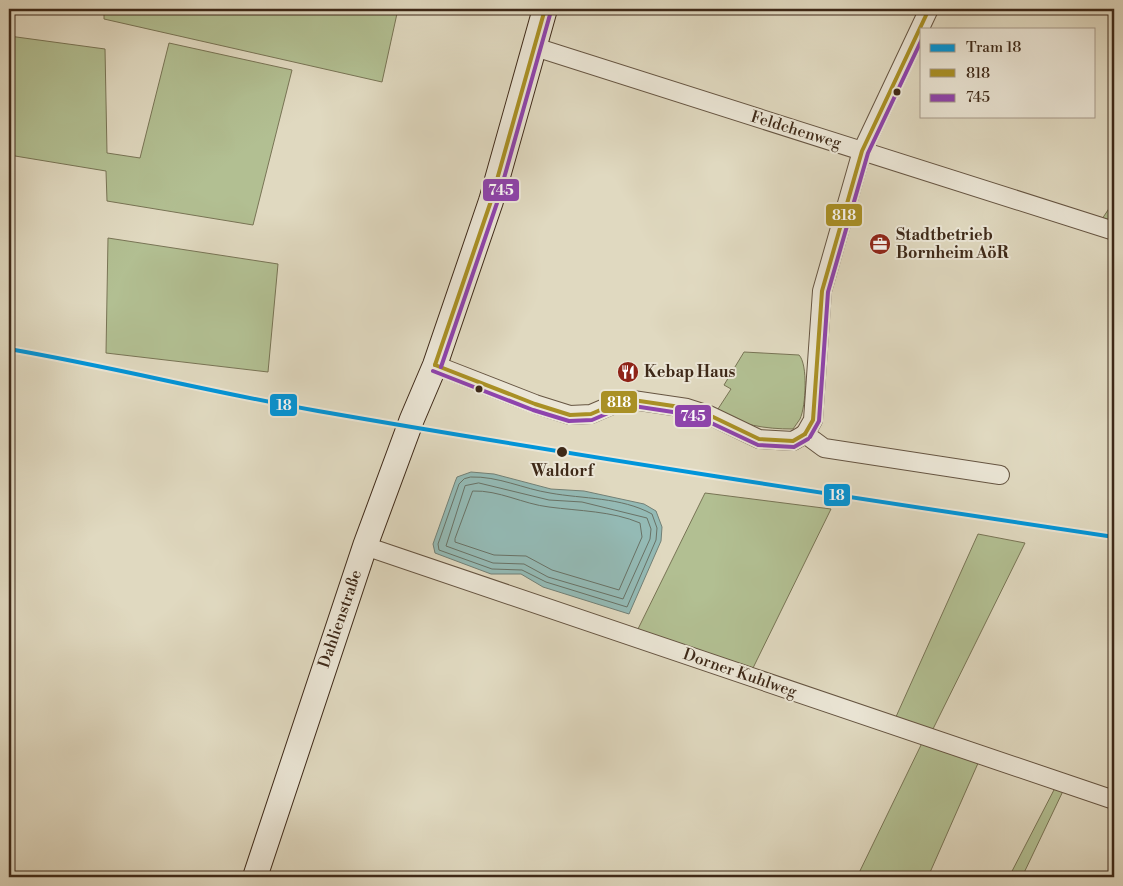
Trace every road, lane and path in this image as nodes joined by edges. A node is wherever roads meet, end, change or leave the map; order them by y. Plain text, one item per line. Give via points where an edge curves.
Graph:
1 (545, 9) edge
2 (929, 9) edge
3 (920, 28) edge
4 (920, 28) edge
5 (535, 47) junction
6 (862, 151) junction
7 (1114, 231) edge
8 (435, 365) junction
9 (806, 434) junction
10 (1000, 475) dead end
11 (365, 546) junction
12 (1114, 800) edge
13 (255, 877) edge

1 - 5 main road, Dahlienstraße
2 - 4 street
3 - 6 street
5 - 6 street, Feldchenweg
5 - 8 main road, Dahlienstraße via 491,202
6 - 7 street, Feldchenweg
6 - 9 street via 822,291 813,420
8 - 9 street via 570,415 591,414 626,399 687,408 759,439 793,441
8 - 11 main road, Dahlienstraße
9 - 10 street via 824,448
11 - 12 street, Dorner Kuhlweg
11 - 13 main road, Dahlienstraße

